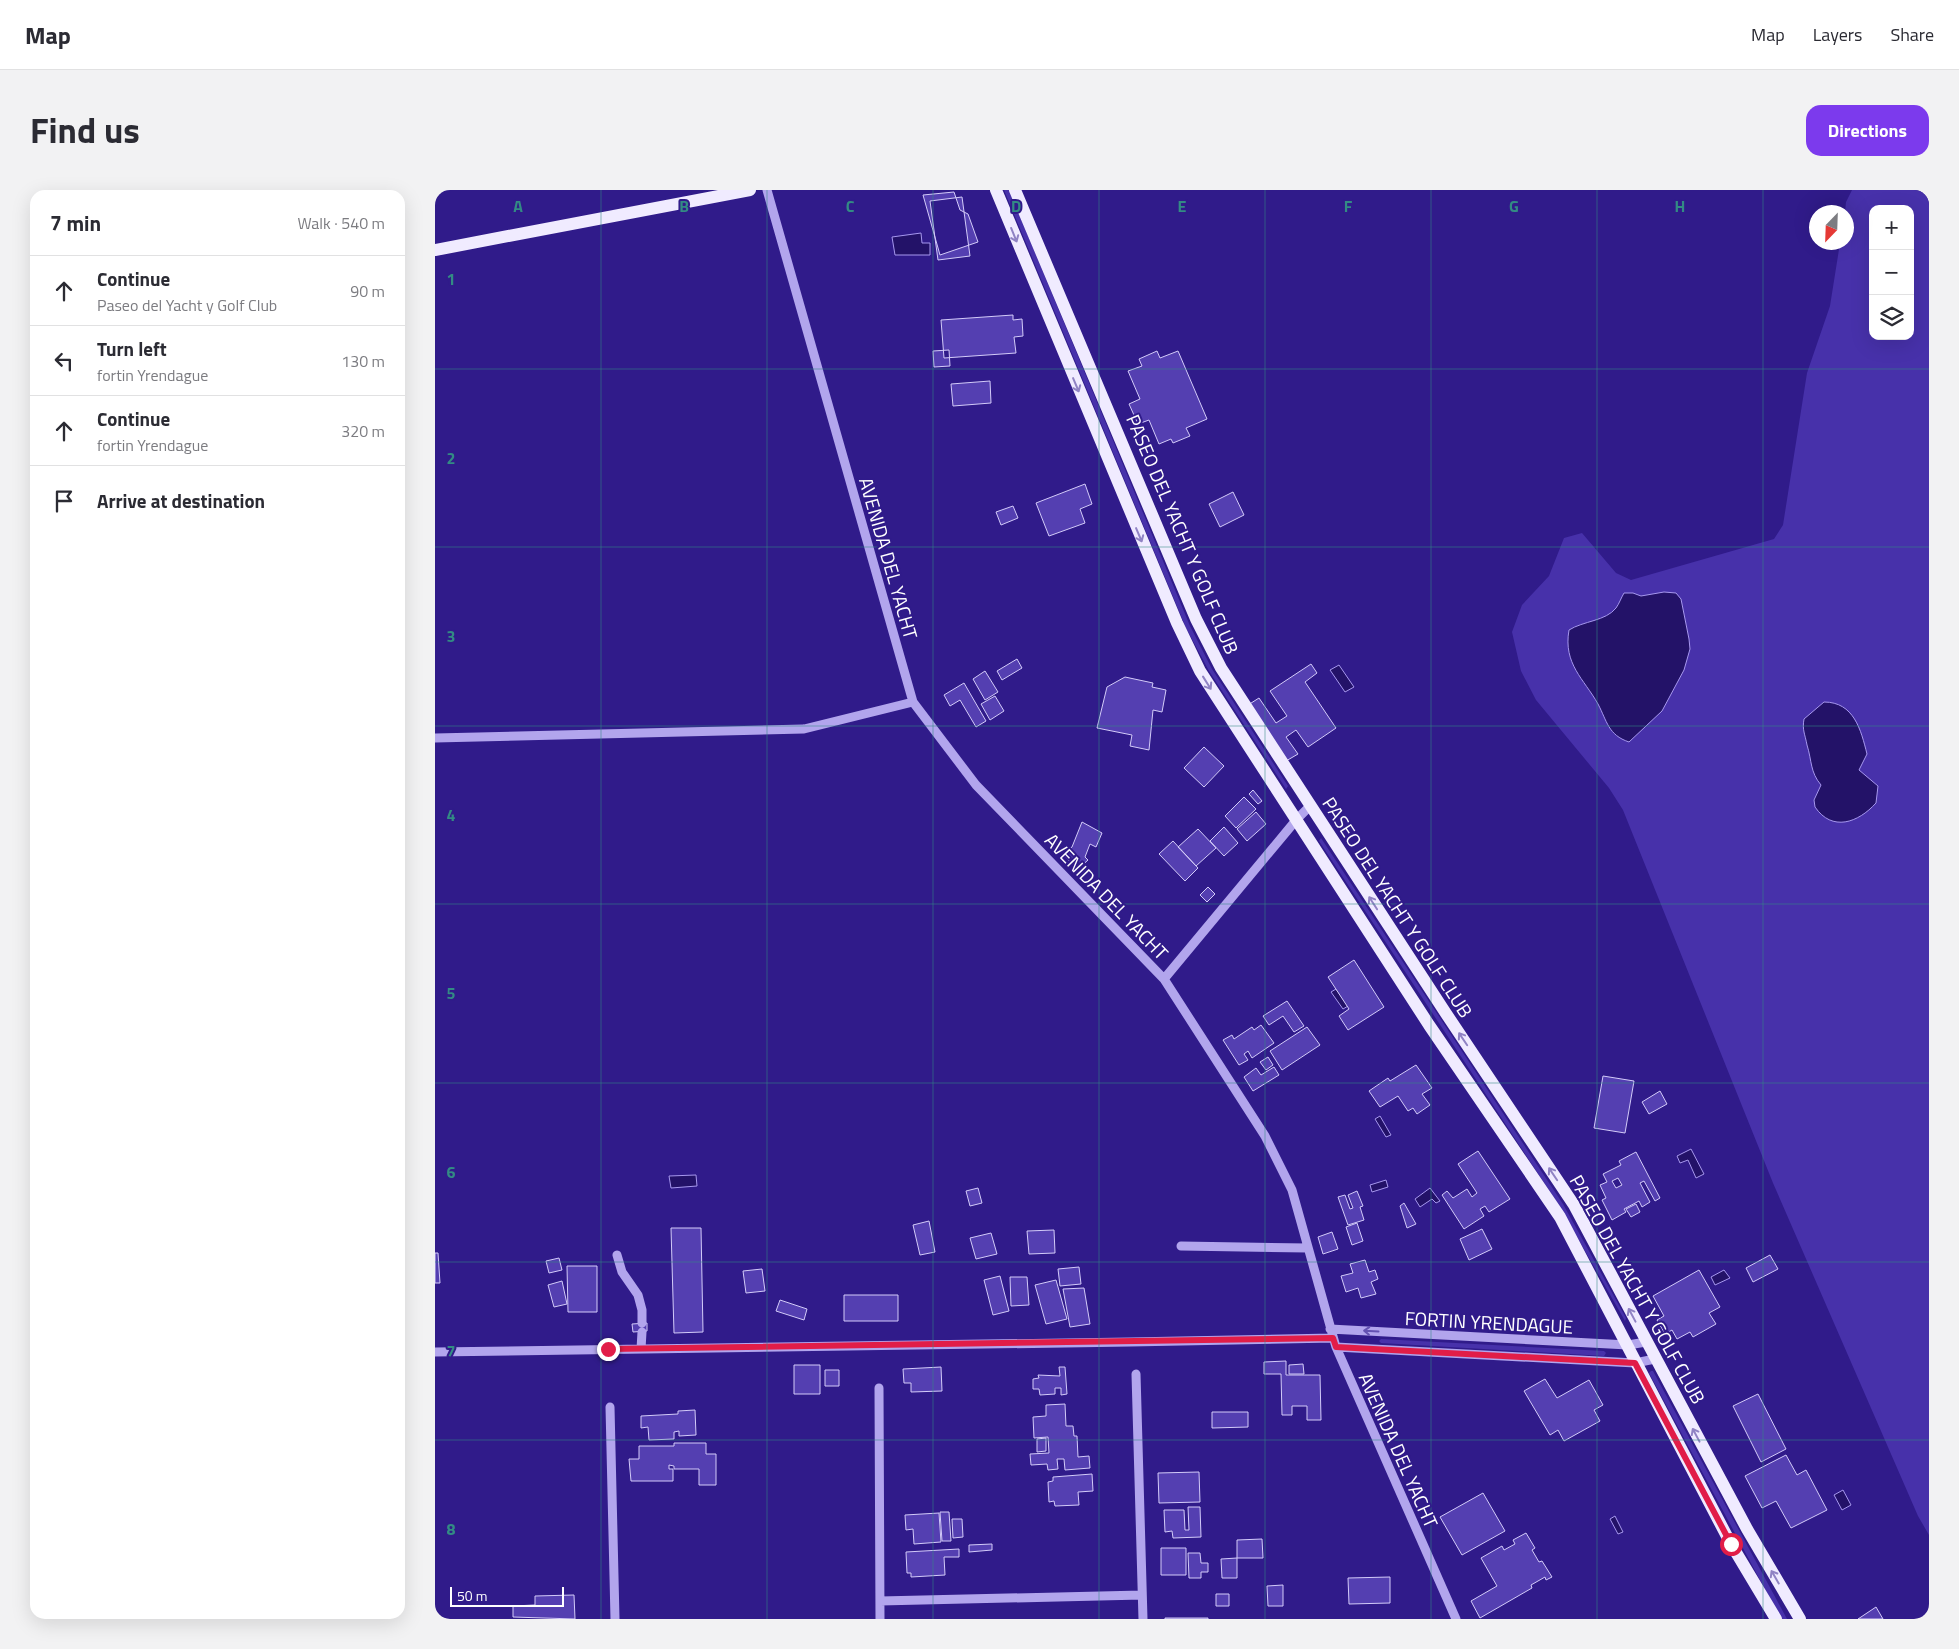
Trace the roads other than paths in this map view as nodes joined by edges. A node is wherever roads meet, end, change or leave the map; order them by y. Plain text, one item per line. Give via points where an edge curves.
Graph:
1 (750, 190) edge
2 (767, 190) edge
3 (996, 190) edge
4 (1015, 190) edge
5 (435, 250) edge
6 (913, 702) junction
7 (435, 738) edge
8 (1310, 806) junction
9 (1297, 819) junction
10 (1164, 978) junction
11 (1181, 1246) dead end
12 (1308, 1248) junction
13 (617, 1255) dead end
14 (1332, 1333) junction
15 (1647, 1342) junction
16 (1628, 1345) junction
17 (1336, 1347) junction
18 (641, 1349) junction
19 (435, 1352) edge
20 (1655, 1359) junction
21 (1635, 1363) junction
22 (1136, 1374) dead end
23 (879, 1388) dead end
24 (611, 1407) dead end
25 (1142, 1595) junction
26 (880, 1601) junction
27 (615, 1619) edge
28 (880, 1619) edge
29 (1143, 1619) edge
30 (1456, 1619) edge
31 (1776, 1619) edge
32 (1800, 1619) edge

1 - 5 main road
2 - 6 street, AVENIDA DEL YACHT
3 -> 9 main road, PASEO DEL YACHT Y GOLF CLUB via 1177,623 1200,671
4 - 8 main road, PASEO DEL YACHT Y GOLF CLUB via 1196,619 1221,668
6 - 7 street via 804,730
6 - 10 street, AVENIDA DEL YACHT via 976,785
8 - 9 street
15 -> 8 main road, PASEO DEL YACHT Y GOLF CLUB via 1574,1205
9 - 10 street
9 - 16 main road, PASEO DEL YACHT Y GOLF CLUB via 1429,1025 1559,1217
10 - 12 street, AVENIDA DEL YACHT via 1265,1136 1292,1190
11 - 12 street
12 - 14 street, AVENIDA DEL YACHT
13 - 18 street via 622,1272 638,1295 642,1310
16 -> 14 street, FORTIN YRENDAGUE
14 - 17 street, AVENIDA DEL YACHT
14 - 18 street, FORTIN YRENDAGUE
15 - 16 street, FORTIN YRENDAGUE
15 - 20 main road, PASEO DEL YACHT Y GOLF CLUB
16 - 21 main road, PASEO DEL YACHT Y GOLF CLUB
17 - 21 street, FORTIN YRENDAGUE
17 - 30 street, AVENIDA DEL YACHT
18 - 19 street, FORTIN YRENDAGUE
20 - 21 street, FORTIN YRENDAGUE
32 -> 20 main road, PASEO DEL YACHT Y GOLF CLUB
21 - 31 main road, PASEO DEL YACHT Y GOLF CLUB via 1731,1544
22 - 25 street
23 - 26 street
24 - 27 street
25 - 26 street
25 - 29 street
26 - 28 street

